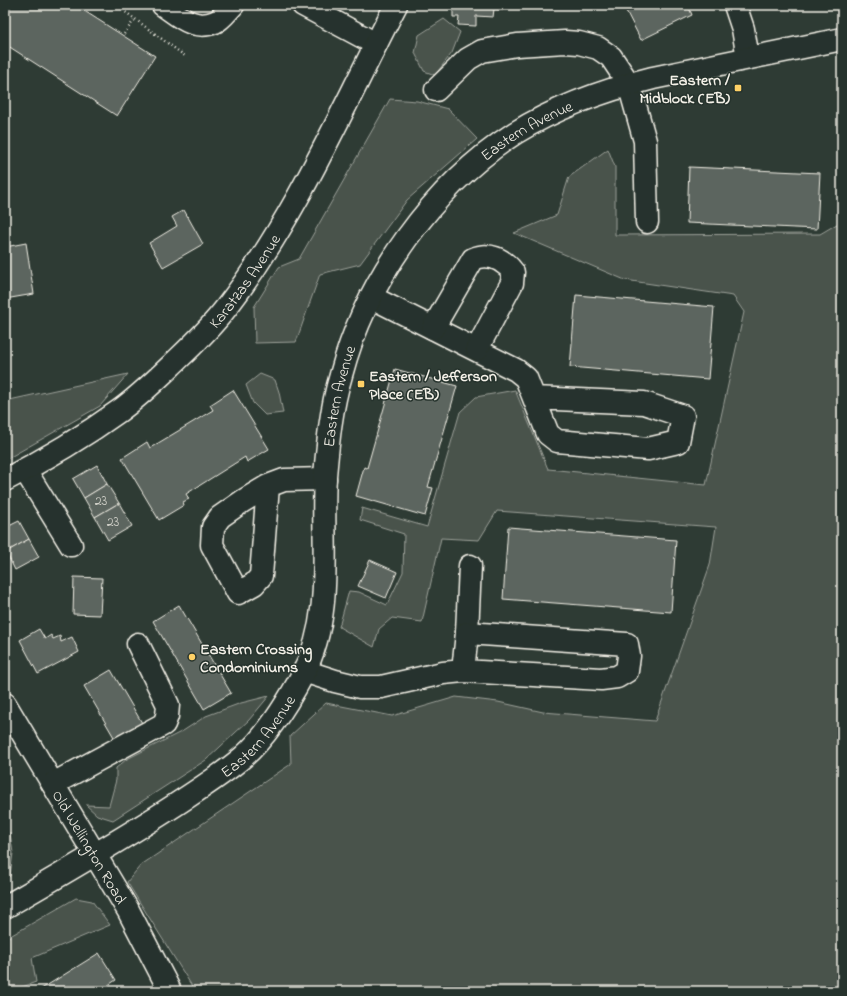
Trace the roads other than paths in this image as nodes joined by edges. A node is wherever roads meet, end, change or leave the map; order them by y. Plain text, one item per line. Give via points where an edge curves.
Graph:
1 (163, 5) edge
2 (233, 5) edge
3 (303, 5) edge
4 (396, 5) edge
5 (735, 5) edge
6 (842, 39) edge
7 (376, 44) junction
8 (748, 58) junction
9 (629, 84) junction
10 (436, 90) dead end
11 (648, 222) dead end
12 (371, 297) junction
13 (433, 328) junction
14 (477, 349) junction
15 (534, 398) junction
16 (25, 470) junction
17 (325, 479) junction
18 (5, 480) edge
19 (268, 486) dead end
20 (71, 545) dead end
21 (470, 566) dead end
22 (467, 633) junction
23 (138, 644) dead end
24 (304, 671) junction
25 (463, 671) junction
26 (5, 704) edge
27 (54, 784) junction
28 (95, 855) junction
29 (5, 907) edge
30 (170, 991) edge

1 - 2 street via 186,22 200,26 216,22
3 - 7 street
4 - 7 street, Karatzas Avenue
5 - 8 street via 743,29
6 - 8 street, Eastern Avenue
7 - 16 street, Karatzas Avenue via 315,166 281,227 225,309 159,377 120,410
8 - 9 street, Eastern Avenue
9 - 10 street via 611,56 598,48 565,42 517,45 482,51 468,59
9 - 11 street via 645,141
9 - 12 street, Eastern Avenue via 537,120 498,145 448,189 426,214 398,252
12 - 13 street
12 - 17 street, Eastern Avenue via 341,374 332,413
13 - 14 street
13 - 14 street via 473,259 489,256 506,263 513,272 512,283
14 - 15 street via 526,378
15 - 15 street via 548,434 557,441 648,449 678,442 682,416 644,403
16 - 18 street, Karatzas Avenue
16 - 20 street
17 - 19 street via 284,480
17 - 24 street, Eastern Avenue via 323,600 319,626
21 - 22 street
22 - 25 street
22 - 25 street via 627,644 629,656 627,671 617,677 601,679
23 - 27 street via 168,705 164,724
24 - 25 street via 360,687 381,687 443,672
24 - 28 street, Eastern Avenue via 274,722 244,757 221,775
26 - 27 street, Old Wellington Road
27 - 28 street, Old Wellington Road
28 - 29 street, Eastern Avenue
28 - 30 street, Old Wellington Road via 128,910

